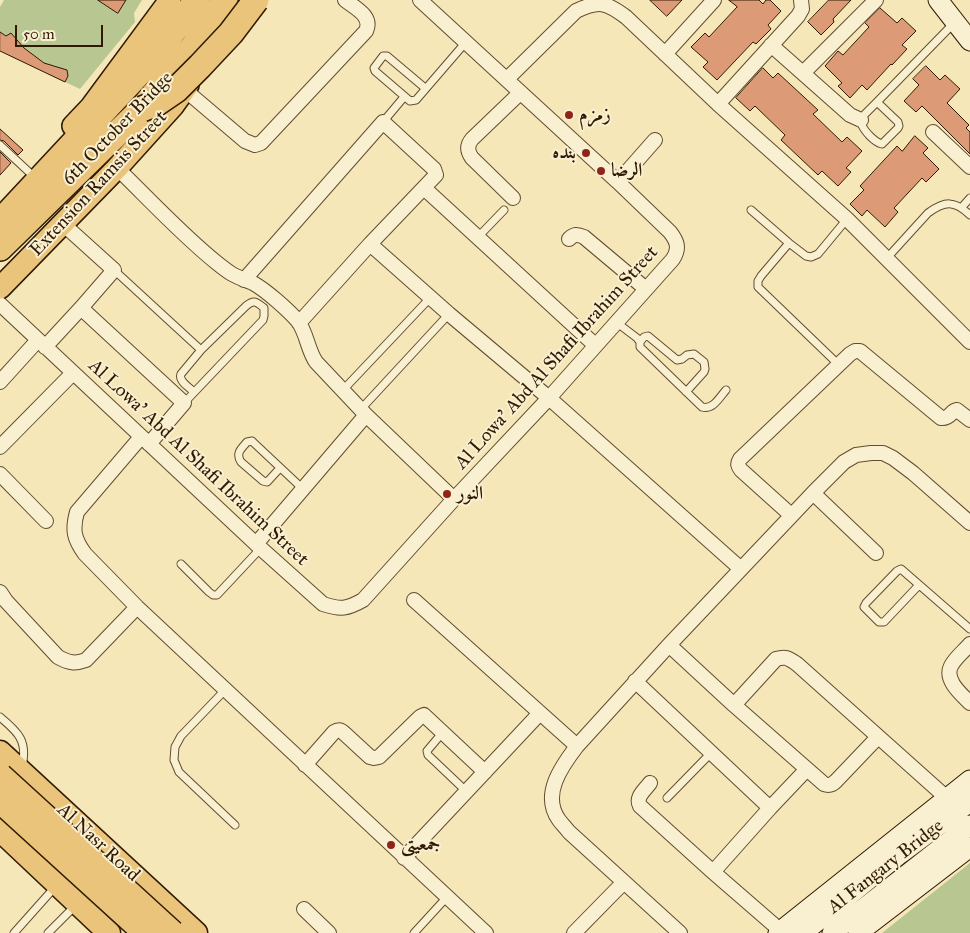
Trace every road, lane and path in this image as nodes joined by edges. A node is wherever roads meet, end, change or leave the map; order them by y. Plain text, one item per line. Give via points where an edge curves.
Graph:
1 (170, 0) edge
2 (197, 0) edge
3 (225, 0) edge
4 (242, 0) edge
5 (256, 0) edge
6 (345, 0) edge
7 (420, 0) edge
8 (714, 0) edge
9 (801, 0) edge
10 (876, 0) edge
11 (938, 0) edge
12 (955, 22) junction
13 (970, 40) edge
14 (466, 42) junction
15 (771, 45) junction
16 (665, 54) junction
17 (803, 73) junction
18 (507, 79) junction
19 (425, 88) junction
20 (185, 90) junction
21 (520, 93) junction
22 (404, 96) junction
23 (877, 102) junction
24 (718, 104) junction
25 (142, 109) junction
26 (861, 120) junction
27 (383, 122) junction
28 (933, 132) dead end
29 (656, 140) dead end
30 (0, 146) edge
31 (970, 166) edge
32 (117, 168) junction
33 (30, 173) junction
34 (618, 182) junction
35 (424, 188) junction
36 (513, 198) dead end
37 (970, 198) edge
38 (0, 206) edge
39 (962, 207) junction
40 (504, 210) dead end
41 (751, 210) dead end
42 (970, 215) edge
43 (847, 219) junction
44 (0, 222) edge
45 (63, 224) junction
46 (478, 237) junction
47 (569, 239) dead end
48 (789, 243) junction
49 (370, 244) junction
50 (0, 248) edge
51 (887, 258) junction
52 (114, 270) junction
53 (244, 280) junction
54 (0, 288) edge
55 (646, 289) junction
56 (431, 297) junction
57 (0, 304) edge
58 (81, 308) junction
59 (449, 314) junction
60 (615, 322) junction
61 (299, 323) junction
62 (640, 342) junction
63 (970, 342) edge
64 (42, 344) junction
65 (595, 344) junction
66 (201, 350) junction
67 (839, 365) junction
68 (73, 373) junction
69 (0, 382) edge
70 (343, 390) junction
71 (726, 390) dead end
72 (194, 392) junction
73 (686, 392) junction
74 (549, 398) junction
75 (184, 403) junction
76 (363, 412) junction
77 (970, 420) edge
78 (145, 441) junction
79 (0, 446) edge
80 (280, 468) junction
81 (0, 474) edge
82 (303, 489) junction
83 (813, 493) junction
84 (454, 498) junction
85 (791, 516) junction
86 (968, 516) edge
87 (46, 520) dead end
88 (258, 546) junction
89 (876, 553) dead end
90 (181, 564) dead end
91 (741, 569) junction
92 (919, 585) junction
93 (0, 592) edge
94 (414, 600) dead end
95 (138, 607) junction
96 (970, 629) edge
97 (970, 644) edge
98 (669, 645) junction
99 (635, 681) junction
100 (226, 690) junction
101 (970, 703) edge
102 (734, 705) junction
103 (540, 713) junction
104 (0, 717) edge
105 (443, 732) junction
106 (878, 737) junction
107 (577, 746) junction
108 (0, 752) edge
109 (712, 753) junction
110 (306, 765) junction
111 (808, 769) junction
112 (485, 772) junction
113 (10, 773) edge
114 (970, 780) edge
115 (650, 783) dead end
116 (467, 792) junction
117 (667, 798) dead end
118 (948, 799) junction
119 (0, 800) edge
120 (970, 802) edge
121 (60, 808) junction
122 (770, 808) junction
123 (235, 825) dead end
124 (970, 825) edge
125 (10, 842) edge
126 (970, 847) edge
127 (404, 858) junction
128 (713, 872) junction
129 (624, 882) junction
130 (58, 884) junction
131 (447, 897) junction
132 (77, 904) junction
133 (304, 909) dead end
134 (779, 932) edge
135 (14, 933) edge
136 (48, 933) edge
137 (110, 933) edge
138 (146, 933) edge
139 (172, 933) edge
140 (196, 933) edge
141 (329, 933) edge
142 (414, 933) edge
143 (486, 933) edge
144 (574, 933) edge
145 (680, 933) edge
146 (803, 933) edge
147 (832, 933) edge
148 (858, 933) edge

1 - 33 main road via 91,107
2 - 44 highway, 6th October Bridge via 153,58
3 - 25 highway, 6th October Bridge via 193,47
4 - 20 main road, Extension Ramsis Street
5 - 25 highway, bridge via 231,33 176,90
6 - 20 street via 366,17 366,31 261,143 255,145 245,140
7 - 14 street, Al Lowa' Abd Al Shafi Ibrahim Street
8 - 16 street
9 - 15 street via 802,10
10 - 17 street
11 - 12 main road
12 - 13 main road
12 - 23 lane
14 - 18 street, Al Lowa' Abd Al Shafi Ibrahim Street
14 - 19 lane
15 - 17 street
15 - 24 street
16 - 18 street via 626,17 610,5 598,2 586,4 576,11
16 - 24 street
17 - 26 street
18 - 21 street, Al Lowa' Abd Al Shafi Ibrahim Street
19 - 22 lane via 416,100 410,101
19 - 22 lane via 383,56 374,70
20 - 32 main road, Extension Ramsis Street
21 - 34 street, Al Lowa' Abd Al Shafi Ibrahim Street
21 - 36 street via 472,139 468,147 472,158
22 - 27 lane
23 - 26 lane
23 - 26 lane via 898,122 898,128 880,144 864,129
24 - 43 street
25 - 50 highway, 6th October Bridge
27 - 35 street via 436,170 435,177
27 - 53 street
28 - 31 street
29 - 34 street
30 - 33 lane
32 - 45 main road, Extension Ramsis Street
32 - 53 street via 215,262
33 - 38 main road
34 - 55 street, Al Lowa' Abd Al Shafi Ibrahim Street via 670,232 678,245 673,259
35 - 46 street
35 - 49 street
37 - 39 lane
39 - 42 lane
39 - 51 lane via 944,204 935,208
40 - 46 lane
41 - 48 lane
43 - 48 lane via 814,256 806,256
43 - 51 street
45 - 52 street
45 - 54 main road, Extension Ramsis Street
46 - 65 street
47 - 55 street via 577,234 584,237
48 - 67 lane via 761,276 758,287
49 - 56 street
49 - 61 street
51 - 63 street
52 - 58 street
52 - 66 lane
53 - 61 street via 262,290
55 - 60 street, Al Lowa' Abd Al Shafi Ibrahim Street
56 - 59 street
56 - 70 lane
57 - 64 street, Al Lowa' Abd Al Shafi Ibrahim Street
58 - 64 street
58 - 75 street
59 - 74 street
59 - 76 lane
60 - 62 lane
60 - 65 street, Al Lowa' Abd Al Shafi Ibrahim Street
61 - 70 street via 316,362
62 - 73 lane via 640,348
62 - 73 lane via 648,336 677,360 694,354 704,362 704,372
64 - 68 street, Al Lowa' Abd Al Shafi Ibrahim Street
64 - 69 street
65 - 74 street, Al Lowa' Abd Al Shafi Ibrahim Street
66 - 72 lane via 180,376
66 - 72 lane via 249,304 257,302 264,308 262,320
67 - 77 street via 850,354 860,351 941,418 949,417 958,410
67 - 85 street via 738,462 741,470
68 - 78 street, Al Lowa' Abd Al Shafi Ibrahim Street
68 - 79 street
70 - 76 street
71 - 73 lane via 712,406 705,408
72 - 75 lane
74 - 84 street, Al Lowa' Abd Al Shafi Ibrahim Street
74 - 91 street
75 - 78 street
76 - 82 street
76 - 84 street
78 - 88 street, Al Lowa' Abd Al Shafi Ibrahim Street
78 - 95 street via 77,512 74,523 74,534 85,554
80 - 80 lane via 252,441 239,452 241,462 263,481 268,482
80 - 82 lane
81 - 87 street
82 - 88 street
83 - 85 street
83 - 86 street via 844,462 856,455 883,453
83 - 89 street
84 - 88 street, Al Lowa' Abd Al Shafi Ibrahim Street via 376,588 352,607 337,609 323,604
85 - 91 street
88 - 90 lane via 217,595
91 - 98 street
92 - 92 lane via 899,569 864,607 879,622 884,622
92 - 96 lane
93 - 95 street via 58,657 67,662 86,660
94 - 103 street
95 - 100 street
97 - 101 street via 957,657 949,673 952,683
98 - 99 street
98 - 102 street
99 - 107 street
99 - 109 street
100 - 110 street
100 - 123 lane via 181,736 175,747 174,760 179,772
102 - 106 street via 776,659 788,658
102 - 111 street
103 - 107 street
103 - 112 street
104 - 113 lane via 17,732 22,743 24,757
105 - 110 street via 422,716 383,755 374,758 338,730
105 - 112 street
105 - 116 lane via 427,753
106 - 111 street via 832,785 824,784
106 - 118 street
107 - 129 street via 552,790 552,805 558,820 569,832
108 - 113 highway, Al Nasr Road
109 - 117 lane
109 - 122 street
110 - 127 street
111 - 122 street
112 - 116 street
113 - 121 highway, Al Nasr Road
113 - 139 highway, bridge
114 - 118 main road
115 - 128 street via 638,799 640,806
116 - 127 street
118 - 134 main road
119 - 138 highway, bridge
120 - 146 main road, Al Fangary Bridge
121 - 125 highway via 40,804 31,808 18,824 18,844
121 - 140 highway, Al Nasr Road
122 - 128 street
124 - 147 main road, Al Fangary Bridge
125 - 130 highway
126 - 148 main road
127 - 131 street
128 - 134 street
129 - 144 street
129 - 145 street
130 - 132 highway
130 - 135 lane
131 - 142 lane
131 - 143 street
132 - 136 lane
132 - 137 highway
133 - 141 street

